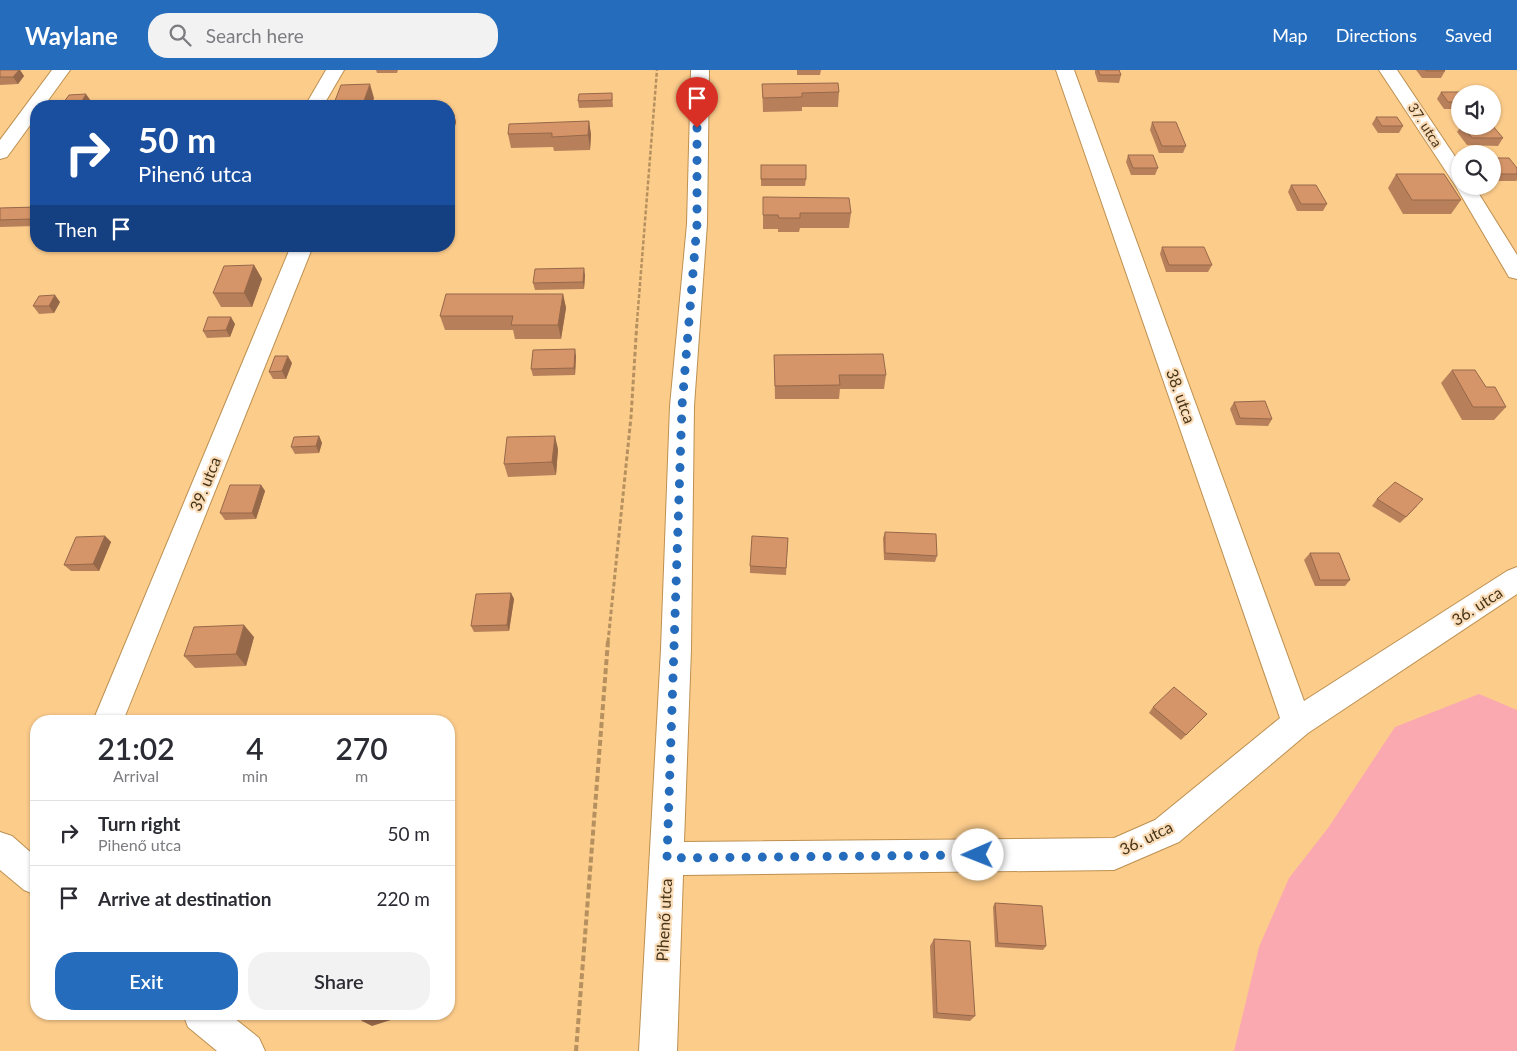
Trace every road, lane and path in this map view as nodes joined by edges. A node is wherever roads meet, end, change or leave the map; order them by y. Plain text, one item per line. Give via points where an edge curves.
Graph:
1 (61, 70) edge
2 (335, 70) edge
3 (657, 70) edge
4 (700, 70) edge
5 (1065, 70) edge
6 (1388, 70) edge
7 (39, 100) edge
8 (318, 100) edge
9 (30, 112) edge
10 (0, 153) edge
11 (1451, 165) edge
12 (1470, 195) edge
13 (300, 252) edge
14 (1517, 272) edge
15 (1517, 579) edge
16 (110, 715) edge
17 (1298, 723) junction
18 (0, 848) edge
19 (667, 858) junction
20 (30, 873) edge
21 (208, 1020) edge
22 (246, 1051) edge
23 (576, 1051) edge
24 (658, 1051) edge

1 - 7 street
2 - 8 street
3 - 23 path via 642,229 631,417 608,640
4 - 19 street, Pihenő utca via 697,224 682,406
5 - 17 street, 38. utca
6 - 11 street, 37. utca
9 - 10 street
12 - 14 street
13 - 16 street, 39. utca
15 - 17 street, 36. utca
17 - 19 street, 36. utca via 1167,831 1114,854
18 - 20 street
19 - 24 street, Pihenő utca
21 - 22 street

